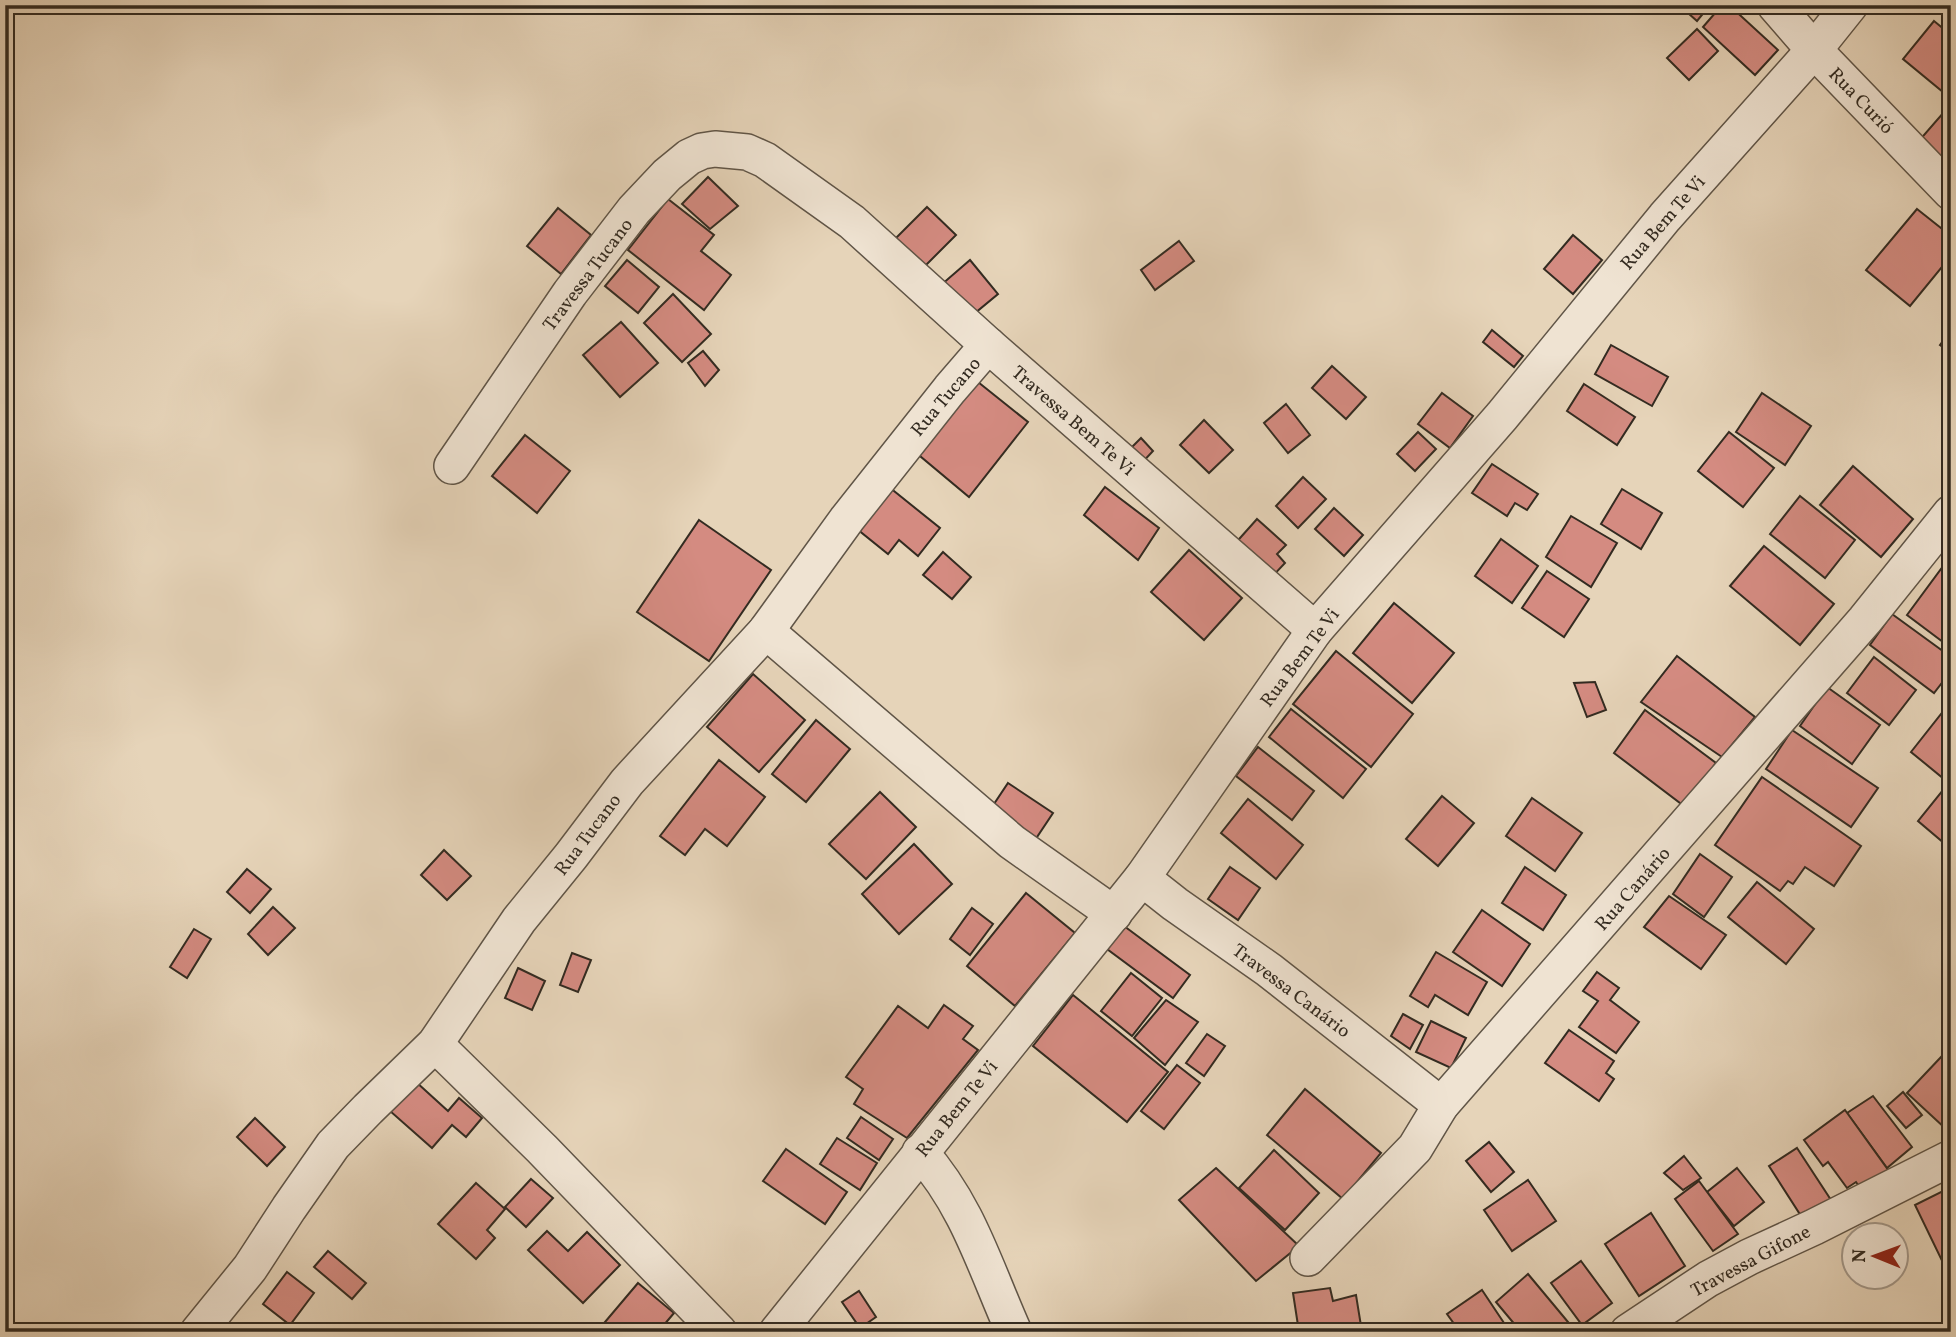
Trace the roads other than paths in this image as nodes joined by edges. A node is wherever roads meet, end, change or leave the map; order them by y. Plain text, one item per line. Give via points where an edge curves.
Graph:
1 (1775, 5) edge
2 (1850, 5) edge
3 (1814, 50) junction
4 (765, 160) joint
5 (1951, 192) edge
6 (988, 345) junction
7 (452, 466) dead end
8 (1951, 513) edge
9 (1315, 630) junction
10 (766, 631) junction
11 (1142, 878) junction
12 (1114, 914) junction
13 (435, 1044) junction
14 (1441, 1105) junction
15 (920, 1152) junction
16 (1951, 1158) edge
17 (1308, 1258) dead end
18 (198, 1332) edge
19 (719, 1332) edge
20 (777, 1332) edge
21 (1014, 1332) edge
22 (1628, 1332) edge

1 - 3 street, Rua Curió
2 - 3 street, Rua Bem Te Vi
3 - 5 street, Rua Curió
3 - 9 street, Rua Bem Te Vi via 1664,217 1502,416
4 - 6 street, Travessa Bem Te Vi via 852,222
4 - 7 street, Travessa Tucano via 747,152 702,150 667,175 570,293
6 - 9 street, Travessa Bem Te Vi
6 - 10 street, Rua Tucano via 871,488
8 - 14 street, Rua Canário via 1865,620
9 - 11 street, Rua Bem Te Vi
10 - 12 street via 1012,842
10 - 13 street, Rua Tucano via 627,782 519,920
11 - 12 street, Rua Bem Te Vi
11 - 14 street, Travessa Canário via 1269,970
12 - 15 street, Rua Bem Te Vi
13 - 18 street, Rua Tucano via 333,1146 250,1268
13 - 19 street
14 - 17 street, Rua Canário via 1415,1148
15 - 20 street, Rua Bem Te Vi
15 - 21 street via 960,1207
16 - 22 street, Travessa Gifone via 1718,1274

